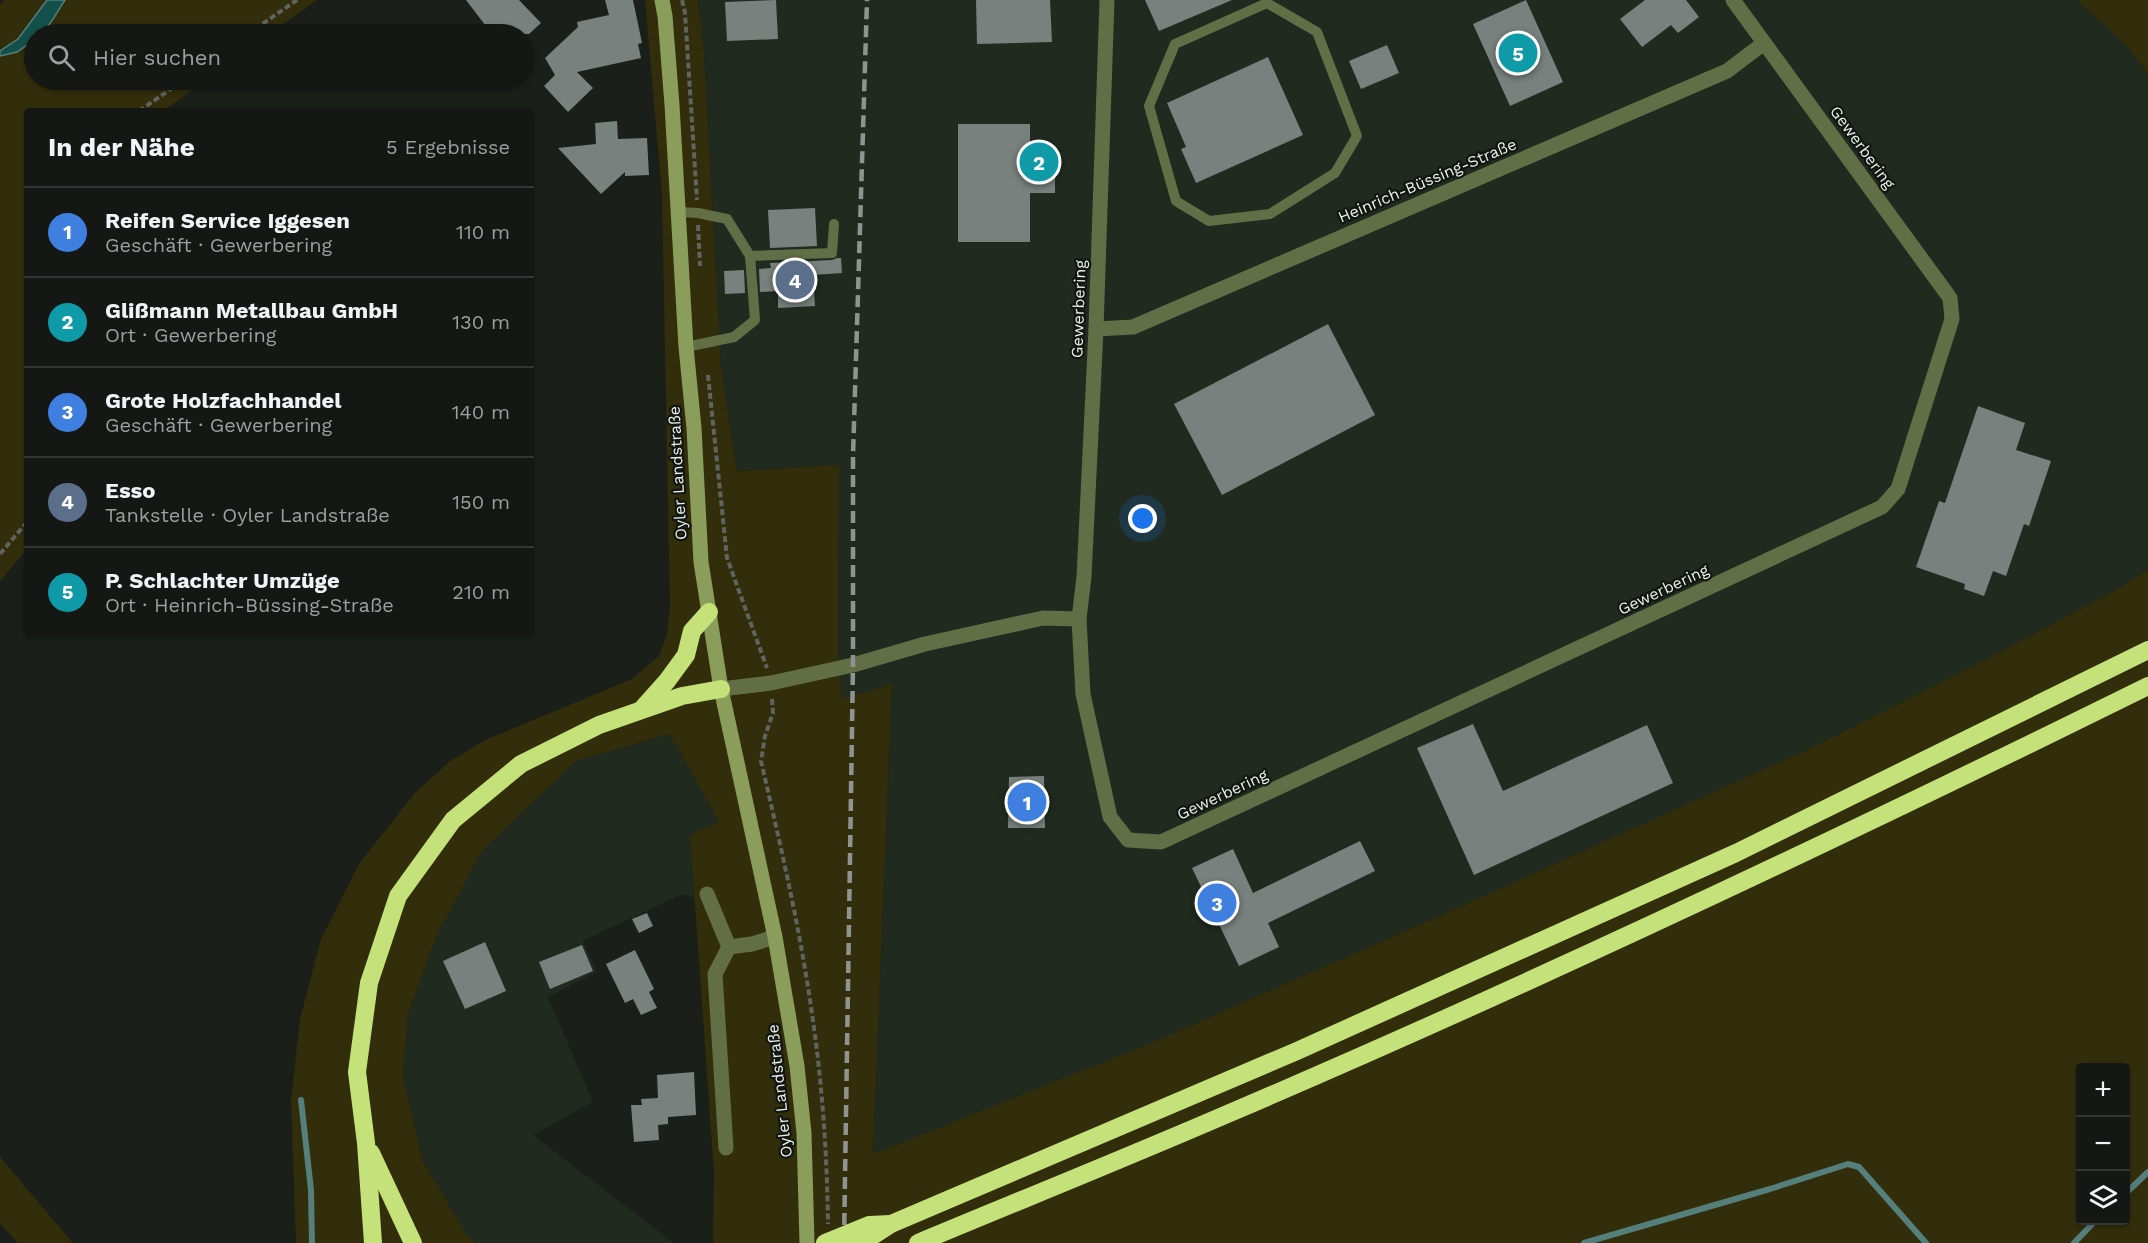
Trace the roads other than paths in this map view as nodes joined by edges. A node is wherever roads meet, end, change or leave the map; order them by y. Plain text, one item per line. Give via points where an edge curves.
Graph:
1 (662, 0) edge
2 (1107, 0) edge
3 (1733, 0) edge
4 (1764, 43) junction
5 (679, 212) junction
6 (1270, 214) joint
7 (834, 224) dead end
8 (750, 256) junction
9 (1096, 328) junction
10 (686, 348) junction
11 (708, 612) junction
12 (1079, 619) junction
13 (2148, 650) edge
14 (2148, 686) edge
15 (721, 689) junction
16 (641, 710) junction
17 (707, 894) dead end
18 (775, 937) junction
19 (729, 947) junction
20 (366, 1143) junction
21 (726, 1148) dead end
22 (891, 1224) junction
23 (826, 1238) edge
24 (373, 1243) edge
25 (413, 1243) edge
26 (807, 1243) edge
27 (854, 1243) edge
28 (918, 1243) edge

1 - 5 main road, Oyler Landstraße
2 - 9 street, Gewerbering
3 - 4 street, Gewerbering
4 - 9 street, Heinrich-Büssing-Straße via 1727,71 1133,327
4 - 12 street, Gewerbering via 1950,298 1952,319 1898,489 1882,507 1161,842 1128,840 1110,817 1083,694
5 - 8 lane via 727,219
5 - 10 main road, Oyler Landstraße
6 - 6 lane via 1335,173 1357,136 1317,32 1267,3 1175,44 1149,106 1176,201 1209,221
7 - 8 lane via 832,253
8 - 10 lane via 755,320 734,337
9 - 12 street, Gewerbering
10 - 11 main road, Oyler Landstraße via 700,562
11 - 15 main road, Oyler Landstraße
11 - 16 highway via 692,631 686,655
12 - 15 street via 1043,618 925,644 853,665 771,683
13 - 22 highway via 1714,862 1297,1051
14 - 28 highway via 1757,876 1486,1000 1226,1115
15 - 16 highway via 682,696
15 - 18 main road, Oyler Landstraße
16 - 20 highway via 599,725 521,764 453,820 398,896 369,983 357,1072
17 - 19 street
18 - 19 street
18 - 26 main road, Oyler Landstraße via 798,1066
19 - 21 street via 716,974
20 - 24 highway
20 - 25 highway
22 - 23 highway, bridge
22 - 27 highway

